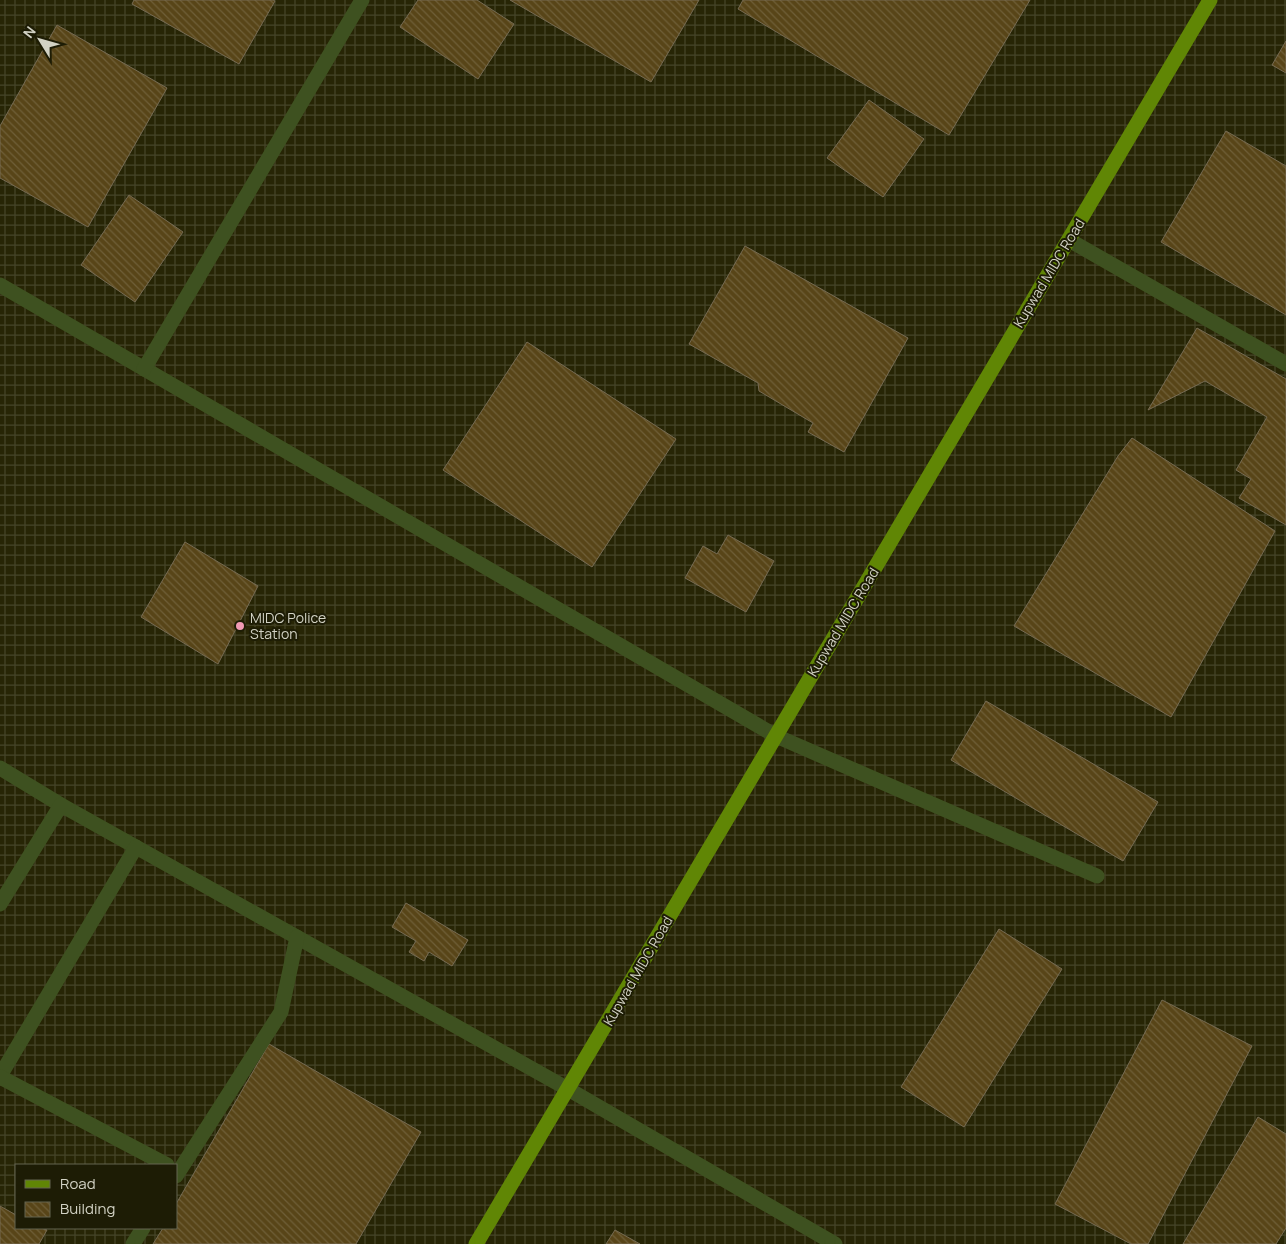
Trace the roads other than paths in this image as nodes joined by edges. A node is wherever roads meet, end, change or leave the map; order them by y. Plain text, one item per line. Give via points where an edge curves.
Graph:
1 (362, 0) edge
2 (1210, 0) edge
3 (1069, 240) junction
4 (0, 285) edge
5 (1286, 364) edge
6 (144, 369) junction
7 (776, 736) junction
8 (0, 768) edge
9 (61, 804) junction
10 (136, 847) junction
11 (1097, 876) dead end
12 (0, 904) edge
13 (297, 937) junction
14 (0, 1077) edge
15 (568, 1088) junction
16 (162, 1164) edge
17 (178, 1166) edge
18 (142, 1229) edge
19 (133, 1244) edge
20 (476, 1244) edge
21 (835, 1244) edge

1 - 6 street
2 - 3 main road, Kupwad MIDC Road
3 - 5 street
3 - 7 main road, Kupwad MIDC Road
4 - 6 street
6 - 7 street
7 - 11 street
7 - 15 main road, Kupwad MIDC Road
8 - 9 street
9 - 10 street
9 - 12 street
10 - 13 street
10 - 14 street
13 - 15 street
13 - 17 street via 281,1012
14 - 16 street
15 - 20 main road, Kupwad MIDC Road
15 - 21 street
18 - 19 street

